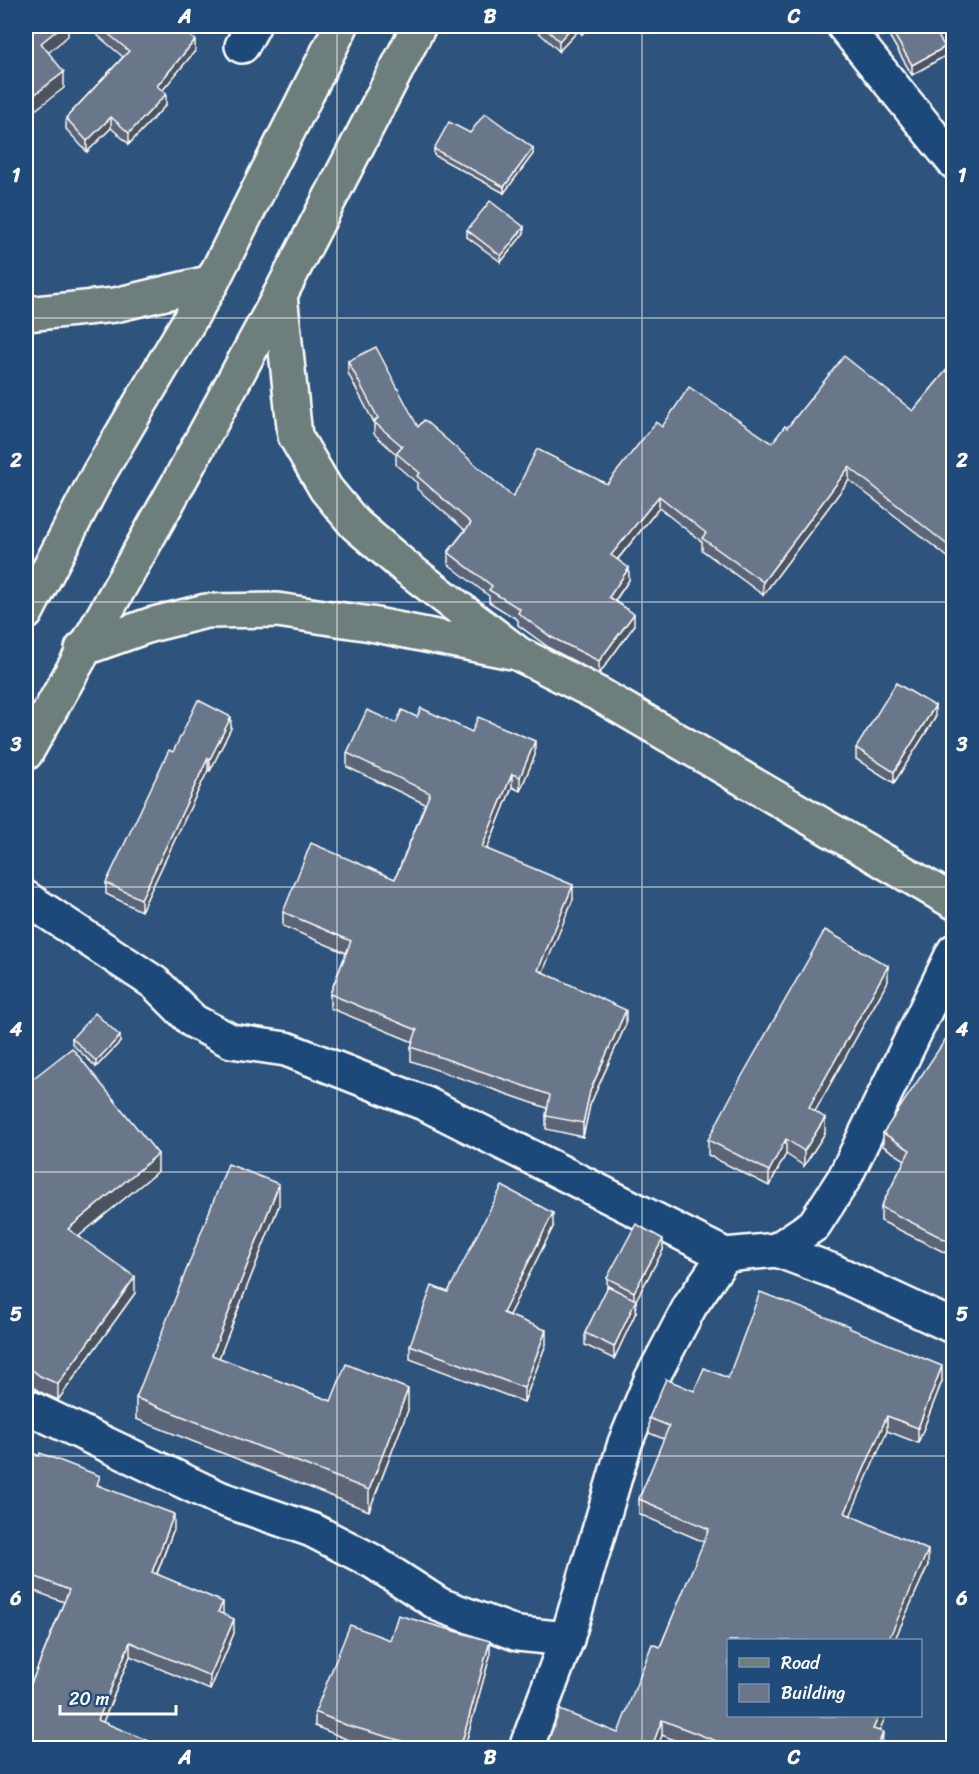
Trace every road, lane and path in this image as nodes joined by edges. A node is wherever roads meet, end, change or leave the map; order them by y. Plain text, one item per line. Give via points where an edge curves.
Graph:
1 (341, 26) edge
2 (419, 26) edge
3 (844, 26) edge
4 (954, 162) edge
5 (212, 282) junction
6 (280, 295) junction
7 (26, 314) edge
8 (28, 599) edge
9 (82, 650) junction
10 (519, 654) junction
11 (26, 753) edge
12 (26, 898) edge
13 (954, 903) edge
14 (954, 951) edge
15 (814, 1225) junction
16 (777, 1250) junction
17 (725, 1255) junction
18 (833, 1271) junction
19 (954, 1327) edge
20 (26, 1406) edge
21 (567, 1639) junction
22 (526, 1749) edge

1 - 5 main road
2 - 6 main road
3 - 4 street
5 - 7 main road via 115,305
5 - 8 main road
6 - 9 main road
6 - 10 main road via 295,436 326,489 355,524 404,566
9 - 10 main road via 150,625 206,611 278,610
9 - 11 main road
10 - 13 main road via 600,694
12 - 17 street via 155,983 193,1021 231,1041 286,1049 426,1104
14 - 15 street via 845,1177
15 - 16 street
15 - 18 street
16 - 17 street
16 - 18 street
17 - 21 street via 690,1306 651,1380 625,1443
18 - 19 street
20 - 21 street via 219,1498 312,1530 372,1561 440,1605 518,1634
21 - 22 street

